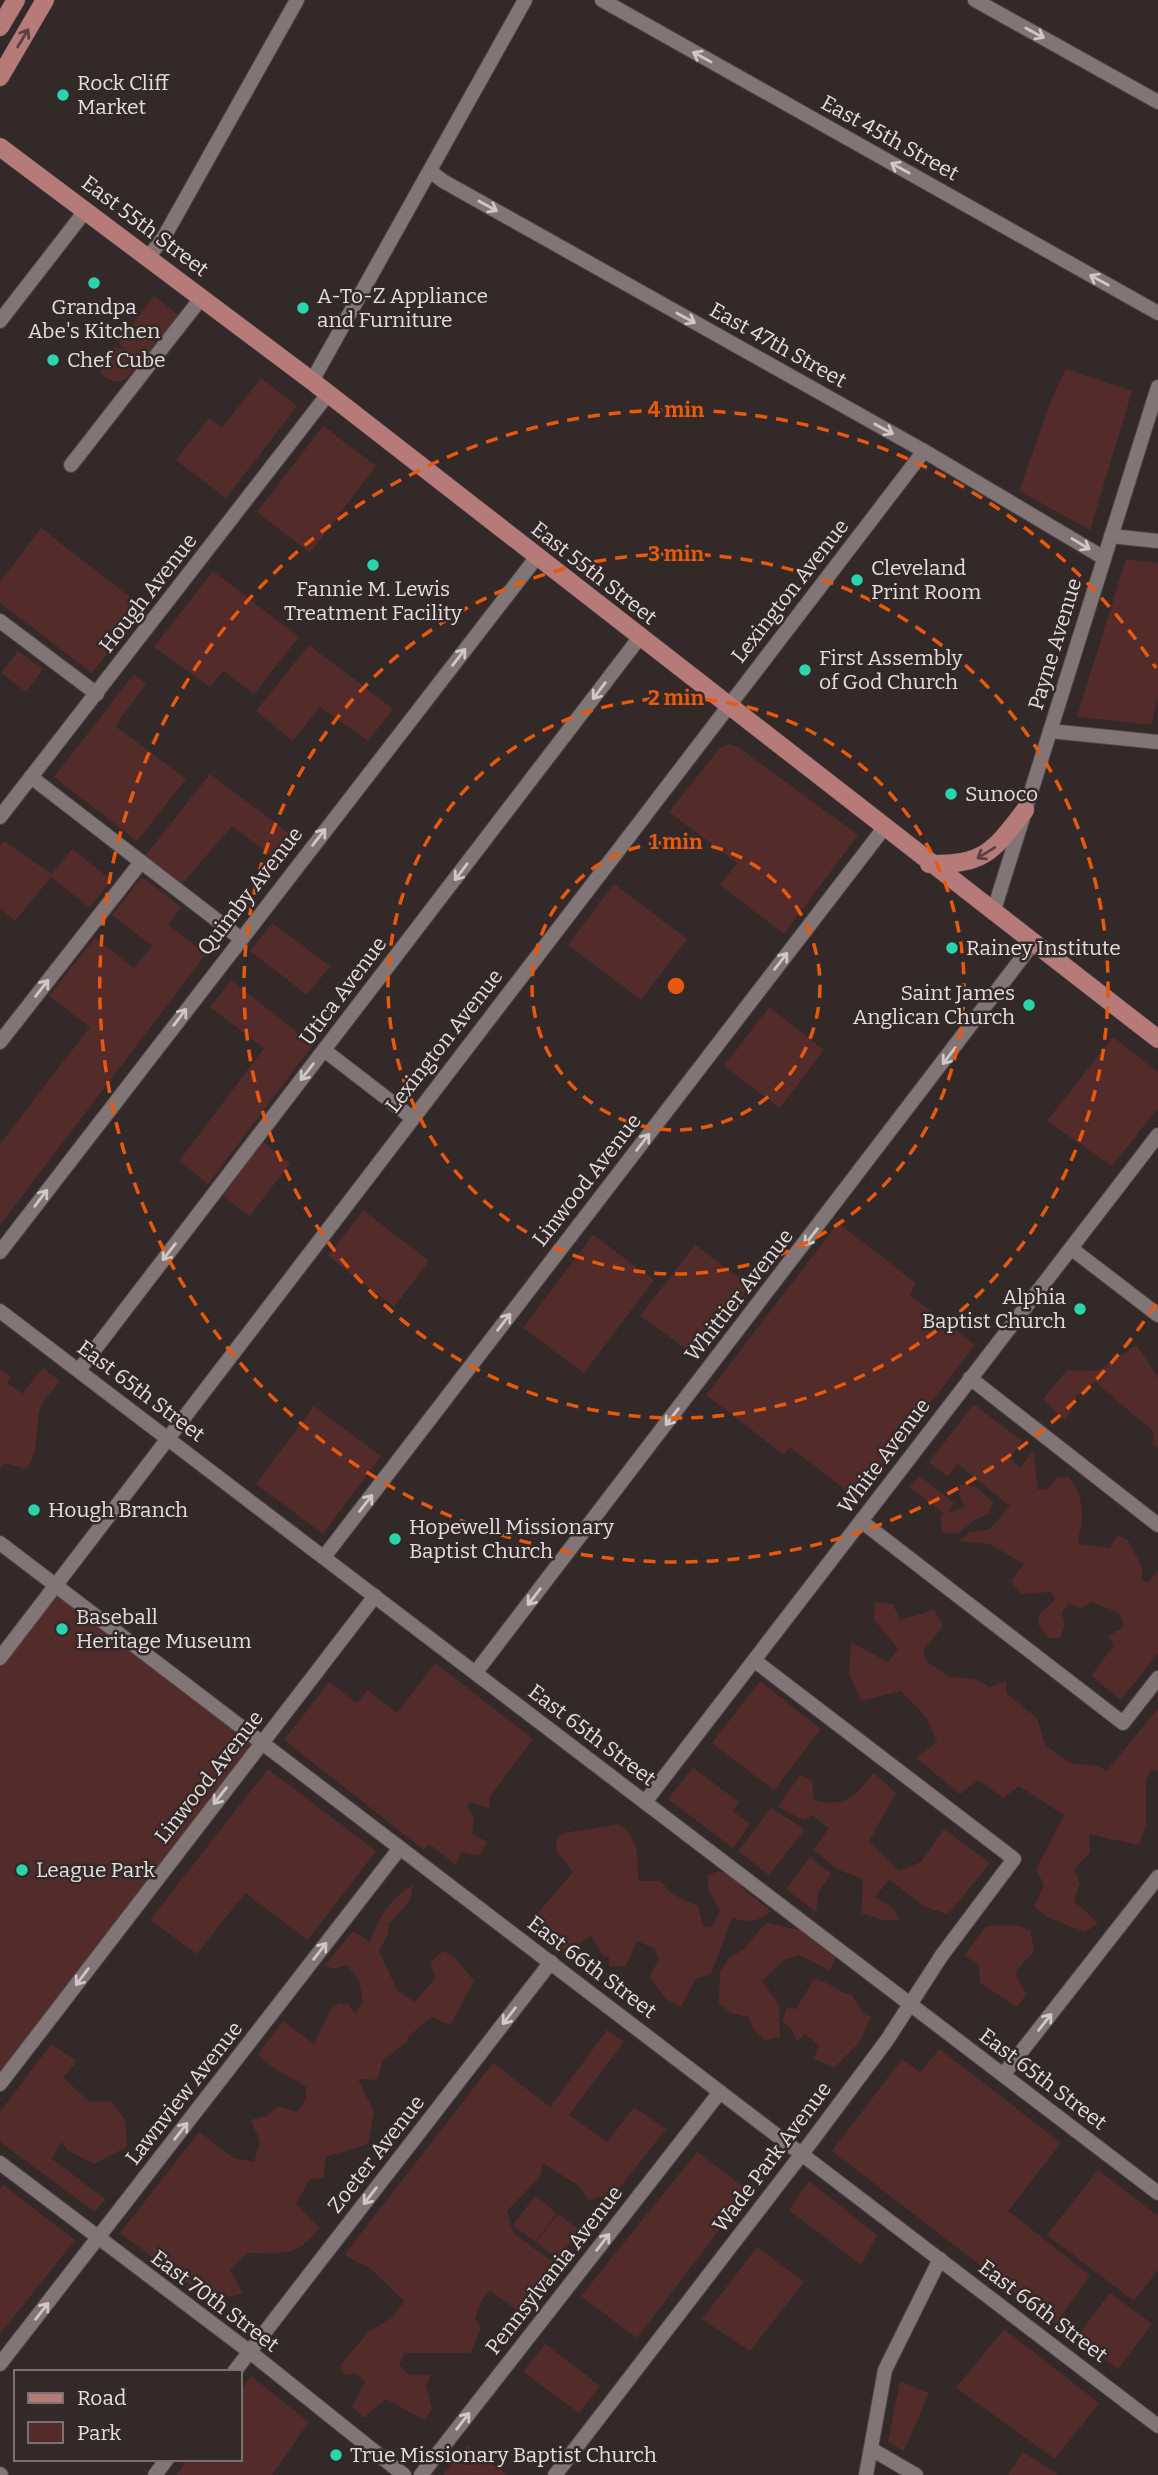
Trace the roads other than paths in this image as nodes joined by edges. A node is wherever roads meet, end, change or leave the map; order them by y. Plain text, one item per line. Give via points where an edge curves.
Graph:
1 (16, 0) edge
2 (45, 0) edge
3 (297, 0) edge
4 (525, 0) edge
5 (602, 0) edge
6 (975, 0) edge
7 (0, 27) edge
8 (0, 77) edge
9 (1158, 102) edge
10 (0, 147) edge
11 (430, 171) junction
12 (86, 211) junction
13 (149, 257) junction
14 (202, 296) junction
15 (1158, 313) edge
16 (0, 321) edge
17 (312, 381) junction
18 (1158, 387) edge
19 (328, 394) junction
20 (924, 451) junction
21 (71, 465) dead end
22 (1111, 536) junction
23 (1158, 541) edge
24 (536, 558) junction
25 (1104, 558) junction
26 (0, 621) edge
27 (640, 637) junction
28 (97, 694) junction
29 (727, 707) junction
30 (1050, 731) junction
31 (1158, 742) edge
32 (31, 777) junction
33 (1025, 810) junction
34 (0, 817) edge
35 (884, 828) junction
36 (141, 862) junction
37 (929, 863) junction
38 (993, 913) junction
39 (240, 938) junction
40 (1034, 942) junction
41 (1158, 1039) edge
42 (0, 1042) edge
43 (324, 1050) junction
44 (411, 1117) junction
45 (1158, 1135) edge
46 (1072, 1249) junction
47 (0, 1252) edge
48 (0, 1311) edge
49 (1158, 1315) edge
50 (79, 1370) junction
51 (970, 1378) junction
52 (167, 1437) junction
53 (861, 1521) junction
54 (1158, 1525) edge
55 (0, 1543) edge
56 (324, 1557) junction
57 (55, 1584) junction
58 (375, 1596) junction
59 (0, 1658) edge
60 (755, 1661) junction
61 (476, 1672) junction
62 (1158, 1678) edge
63 (262, 1743) junction
64 (645, 1802) junction
65 (400, 1847) junction
66 (1158, 1877) edge
67 (551, 1962) junction
68 (910, 2005) junction
69 (1003, 2075) junction
70 (0, 2084) edge
71 (720, 2092) junction
72 (802, 2154) junction
73 (0, 2163) edge
74 (1158, 2193) edge
75 (98, 2239) junction
76 (940, 2259) junction
77 (250, 2352) junction
78 (0, 2364) edge
79 (236, 2370) edge
80 (1158, 2426) edge
81 (871, 2449) junction
82 (404, 2475) edge
83 (421, 2475) edge
84 (555, 2475) edge
85 (866, 2475) edge
86 (916, 2475) edge

1 - 7 main road
8 -> 2 main road
3 - 13 street
4 - 11 street
15 -> 5 street, East 45th Street
6 -> 9 street
10 - 12 main road, East 55th Street
11 - 17 street
11 -> 20 street, East 47th Street
12 - 13 main road, East 55th Street
12 - 16 street
13 - 14 main road, East 55th Street
14 - 17 main road, East 55th Street
14 - 21 street
17 - 19 main road, East 55th Street
18 - 22 street, Payne Avenue
19 - 24 main road, East 55th Street
19 - 28 street, Hough Avenue
20 -> 25 street, East 47th Street
20 - 29 street, Lexington Avenue
22 - 23 street
22 - 25 street, Payne Avenue
24 - 27 main road, East 55th Street
39 -> 24 street, Quimby Avenue
25 - 30 street, Payne Avenue
26 - 28 street
27 - 29 main road, East 55th Street
27 -> 43 street, Utica Avenue
28 - 32 street, Hough Avenue
29 - 35 main road, East 55th Street
29 - 44 street, Lexington Avenue
30 - 31 street
30 - 33 street, Payne Avenue
32 - 34 street, Hough Avenue
32 - 36 street
33 -> 37 main road via 983,857 954,864
33 - 38 street, Payne Avenue
35 - 37 main road, East 55th Street
56 -> 35 street, Linwood Avenue
36 - 39 street
42 -> 36 street
37 - 38 main road, East 55th Street
38 - 40 main road, East 55th Street
47 -> 39 street, Quimby Avenue
40 - 41 main road, East 55th Street
40 -> 61 street, Whittier Avenue
43 - 44 street
43 -> 50 street, Utica Avenue
44 - 52 street, Lexington Avenue
45 - 46 street, White Avenue
46 - 49 street
46 - 51 street, White Avenue
48 - 50 street, East 65th Street
50 - 52 street, East 65th Street
51 - 53 street, White Avenue
51 - 54 street
52 - 56 street, East 65th Street
52 - 57 street, Lexington Avenue
53 - 60 street, White Avenue
53 - 62 street via 1123,1723
55 - 57 street, East 66th Street
56 - 58 street, East 65th Street
57 - 59 street, Lexington Avenue
57 - 63 street, East 66th Street
58 - 61 street, East 65th Street
58 - 63 street, Linwood Avenue
60 - 64 street, White Avenue
60 - 68 street, Wade Park Avenue via 1014,1859
61 - 64 street, East 65th Street
63 - 65 street, East 66th Street
63 -> 70 street, Linwood Avenue
64 - 68 street, East 65th Street
65 - 67 street, East 66th Street
75 -> 65 street, Lawnview Avenue
69 -> 66 street
67 - 71 street, East 66th Street
67 -> 77 street, Zoeter Avenue
68 - 69 street, East 65th Street
68 - 72 street, Wade Park Avenue
69 - 74 street, East 65th Street
71 - 72 street, East 66th Street
83 -> 71 street, Pennsylvania Avenue
72 - 76 street, East 66th Street
72 - 84 street, Wade Park Avenue
73 - 75 street, East 70th Street
75 - 77 street, East 70th Street
78 -> 75 street, Lawnview Avenue
76 - 80 street, East 66th Street
76 - 81 street via 884,2370
77 - 79 street, Zoeter Avenue
77 - 82 street, East 70th Street
81 - 85 street
81 - 86 street

